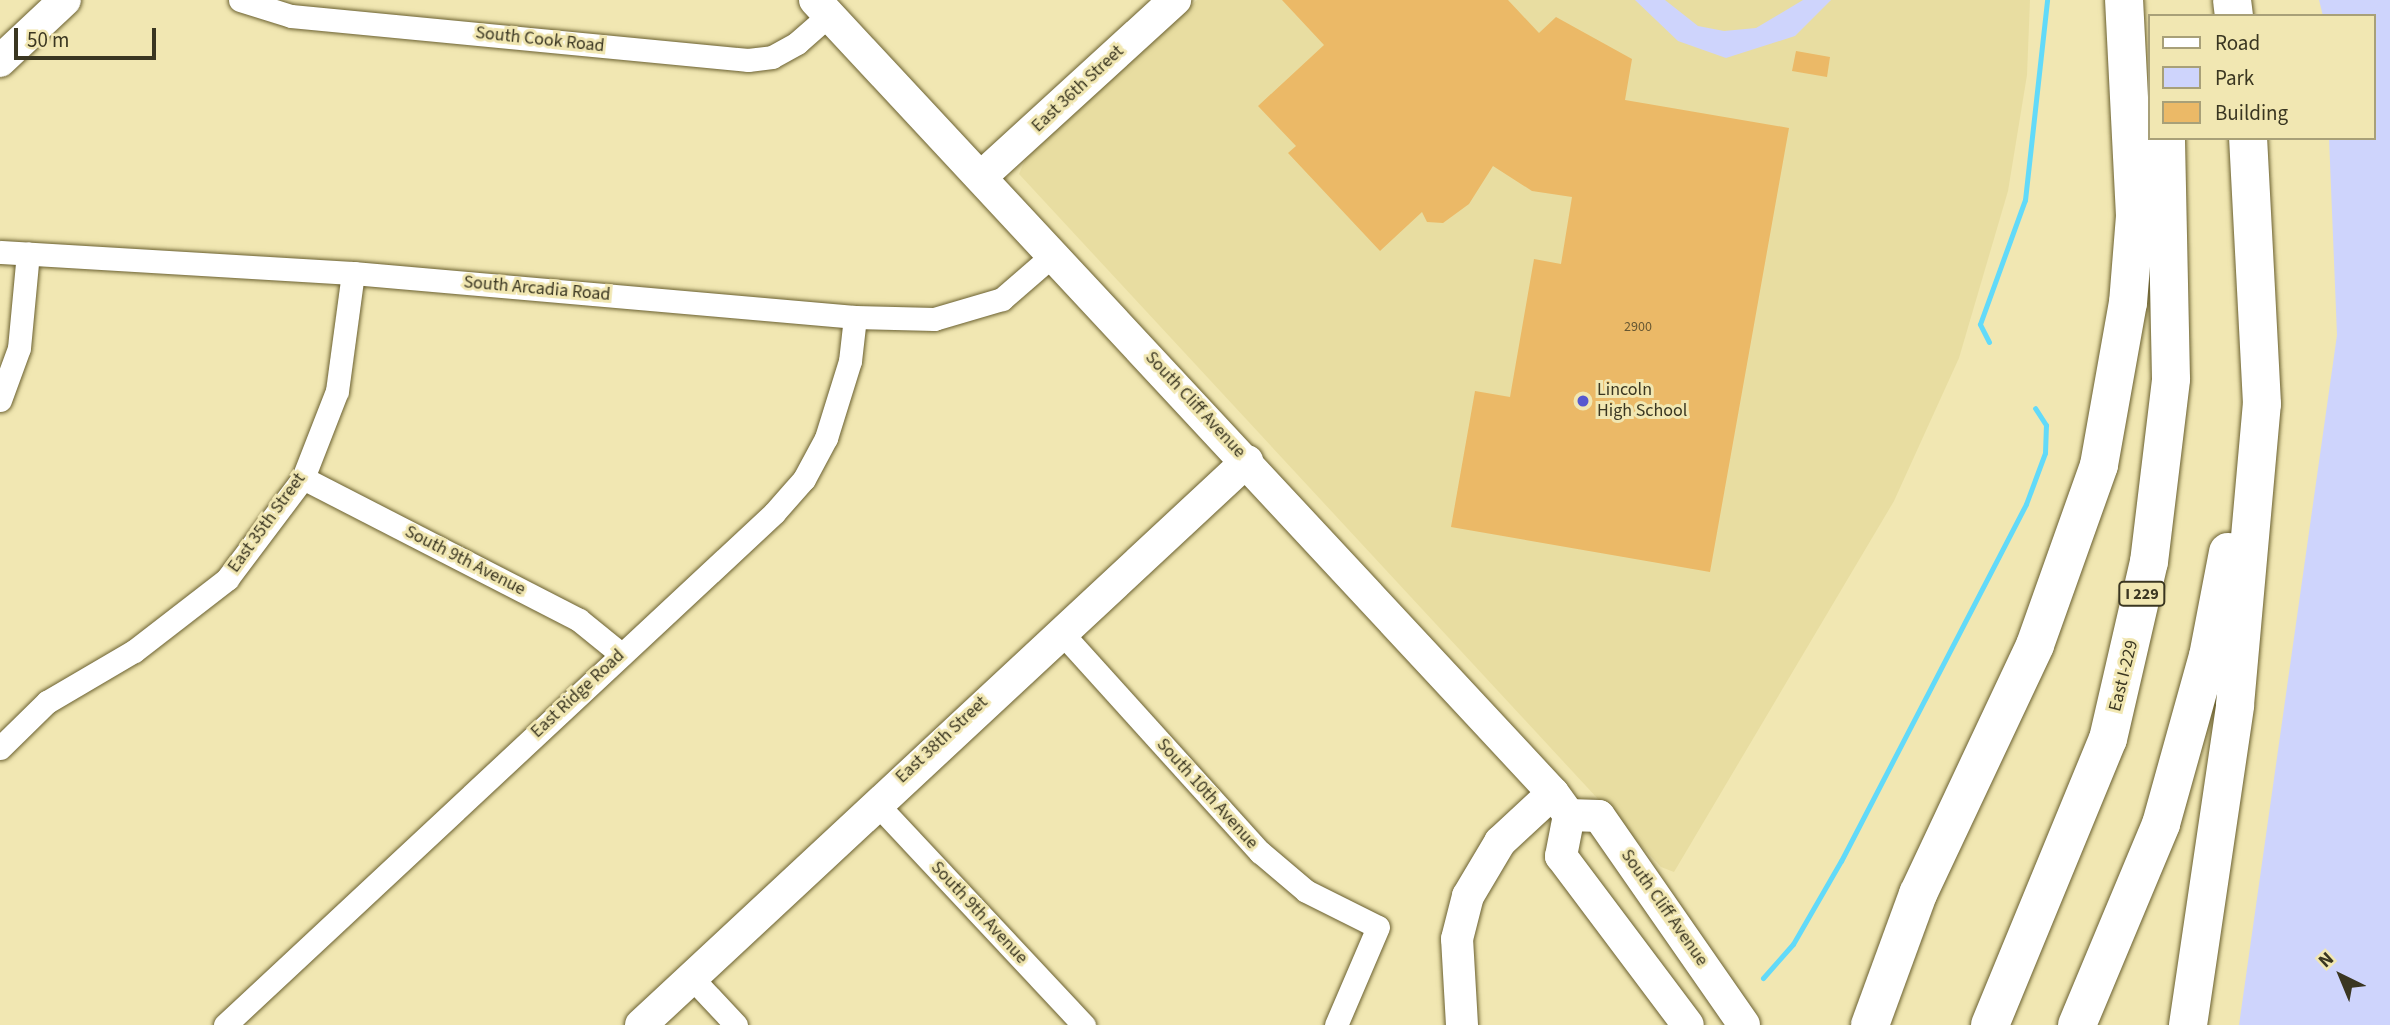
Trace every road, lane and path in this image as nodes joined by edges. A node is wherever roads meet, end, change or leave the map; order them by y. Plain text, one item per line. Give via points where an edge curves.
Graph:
1 (65, 0) edge
2 (240, 0) edge
3 (1174, 0) edge
4 (2124, 0) edge
5 (822, 8) edge
6 (0, 61) edge
7 (2166, 140) edge
8 (2248, 140) edge
9 (981, 177) junction
10 (2250, 191) junction
11 (0, 252) edge
12 (29, 253) junction
13 (1054, 254) junction
14 (353, 273) junction
15 (855, 317) junction
16 (0, 400) edge
17 (1247, 461) junction
18 (303, 478) junction
19 (1060, 631) junction
20 (621, 654) junction
21 (0, 748) edge
22 (875, 802) junction
23 (1561, 804) junction
24 (691, 977) junction
25 (225, 1025) edge
26 (641, 1025) edge
27 (736, 1025) edge
28 (1083, 1025) edge
29 (1336, 1025) edge
30 (1462, 1025) edge
31 (1688, 1025) edge
32 (1744, 1025) edge
33 (1870, 1025) edge
34 (1990, 1025) edge
35 (2077, 1025) edge
36 (2188, 1025) edge

1 - 6 main road
2 - 5 street, South Cook Road via 291,16 748,60 772,57 797,43
3 - 9 main road, East 36th Street
4 - 33 highway via 2135,216 2128,303 2099,465 2035,645 1918,894
5 - 9 main road, South Cliff Avenue
7 - 34 highway, East I-229 / I 229 via 2171,379 2149,562 2108,739
8 - 10 highway
9 - 13 main road, South Cliff Avenue
10 - 35 highway via 2245,407 2227,562 2211,642 2161,824
10 - 36 highway via 2262,404 2235,705
11 - 12 street, South Arcadia Road
12 - 14 street, South Arcadia Road
12 - 16 street via 19,348
13 - 15 street, South Arcadia Road via 1002,299 964,314
13 - 17 main road, South Cliff Avenue
14 - 15 street, South Arcadia Road
14 - 18 street, East 35th Street via 337,391
15 - 20 street, East Ridge Road via 839,403 804,479 774,513
17 - 19 main road, East 38th Street
17 - 23 main road, South Cliff Avenue
18 - 20 street, South 9th Avenue via 579,620
18 - 21 street, East 35th Street via 227,579 134,651 47,702
19 - 22 main road, East 38th Street
19 - 29 street, South 10th Avenue via 1259,852 1306,891 1378,927
20 - 25 street, East Ridge Road
22 - 24 main road, East 38th Street
22 - 28 street, South 9th Avenue
23 - 30 main road via 1500,842 1468,896 1457,939
23 - 31 main road via 1561,856
23 - 32 main road, South Cliff Avenue via 1599,816
24 - 26 main road, East 38th Street
24 - 27 street

